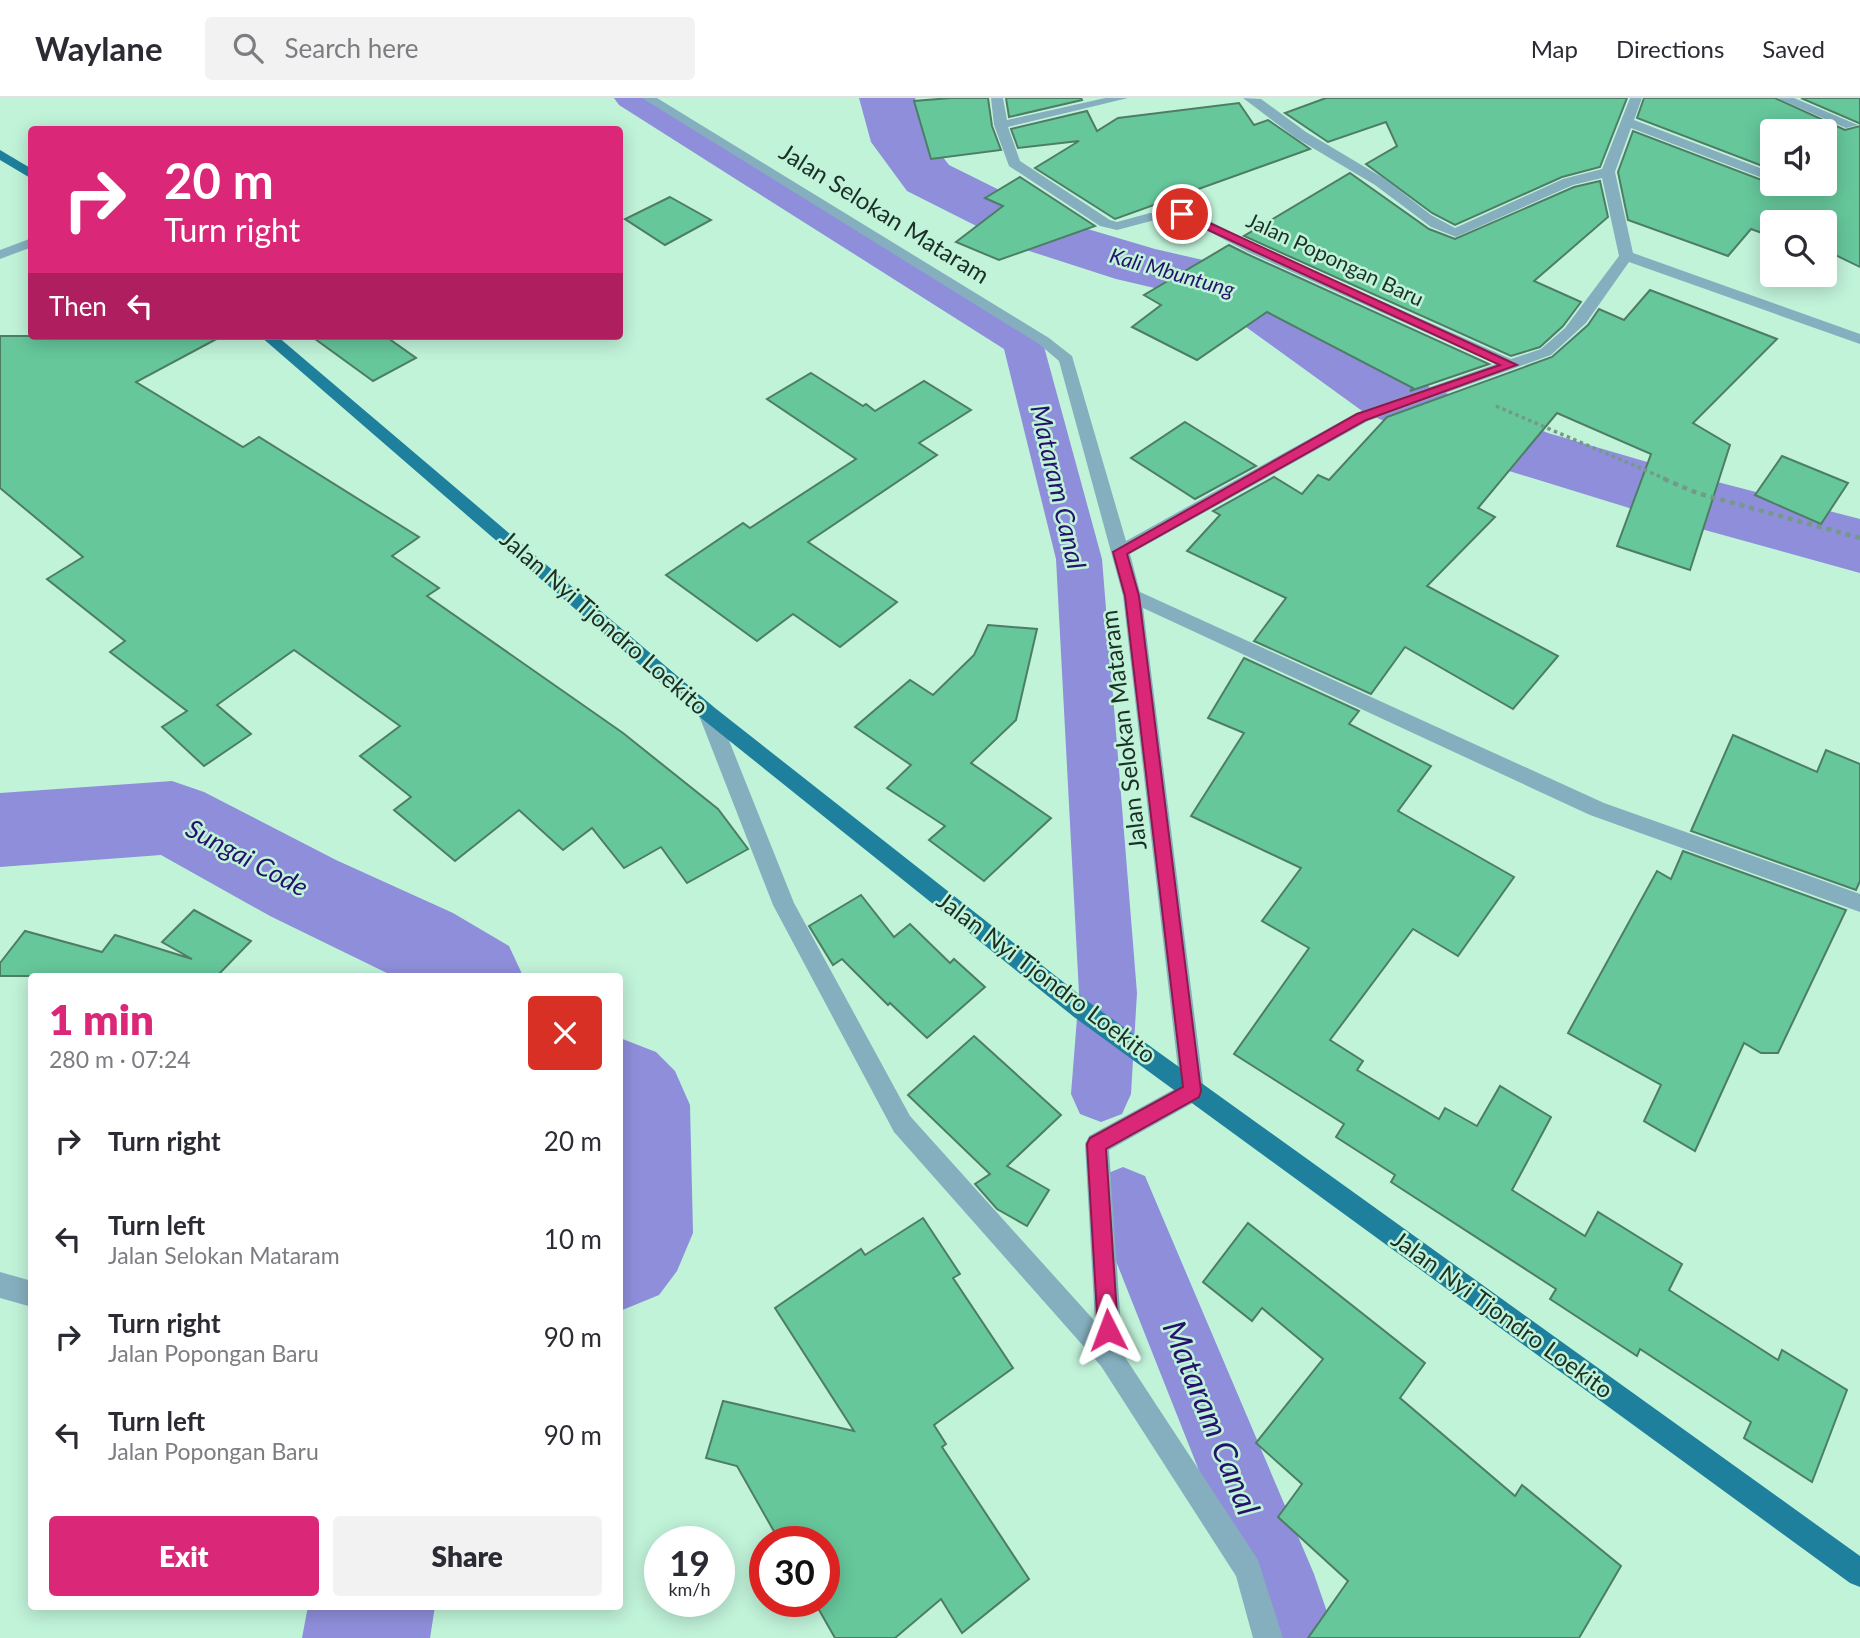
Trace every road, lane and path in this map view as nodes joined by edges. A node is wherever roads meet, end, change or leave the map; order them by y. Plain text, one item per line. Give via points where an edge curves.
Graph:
1 (648, 98) edge
2 (997, 98) edge
3 (1122, 98) edge
4 (1249, 98) edge
5 (1636, 98) edge
6 (1783, 98) edge
7 (1627, 122) junction
8 (1001, 125) junction
9 (1851, 125) dead end
10 (0, 154) edge
11 (28, 172) edge
12 (1608, 172) junction
13 (1760, 173) edge
14 (28, 244) edge
15 (0, 255) edge
16 (1626, 256) junction
17 (1860, 339) edge
18 (277, 340) edge
19 (1511, 365) junction
20 (1442, 388) junction
21 (1860, 538) edge
22 (1120, 552) junction
23 (1132, 596) junction
24 (709, 713) junction
25 (1860, 903) edge
26 (1192, 1091) junction
27 (0, 1285) edge
28 (28, 1293) edge
29 (1110, 1357) junction
30 (1860, 1573) edge
31 (1268, 1638) edge

1 - 22 street, Jalan Selokan Mataram via 1044,341 1066,359
2 - 8 street, Jalan Popongan Baru
3 - 8 street
4 - 12 street via 1457,233 1568,183
5 - 7 street
6 - 9 street
7 - 12 street
7 - 13 street
8 - 19 street, Jalan Popongan Baru via 1014,163 1105,223 1117,226 1150,217 1187,215
10 - 11 main road
12 - 16 street
14 - 15 street
16 - 17 street
16 - 19 street via 1585,319 1569,335 1546,352
18 - 24 main road, Jalan Nyi Tjondro Loekito
19 - 20 street
20 - 21 path via 1697,493
20 - 22 street via 1362,417
22 - 23 street, Jalan Selokan Mataram
23 - 25 street via 1597,808
23 - 26 street, Jalan Selokan Mataram
24 - 26 main road, Jalan Nyi Tjondro Loekito via 1082,1010
24 - 29 street via 784,905 902,1125
26 - 29 street via 1097,1144
26 - 30 main road, Jalan Nyi Tjondro Loekito
27 - 28 street
29 - 31 street via 1248,1570

